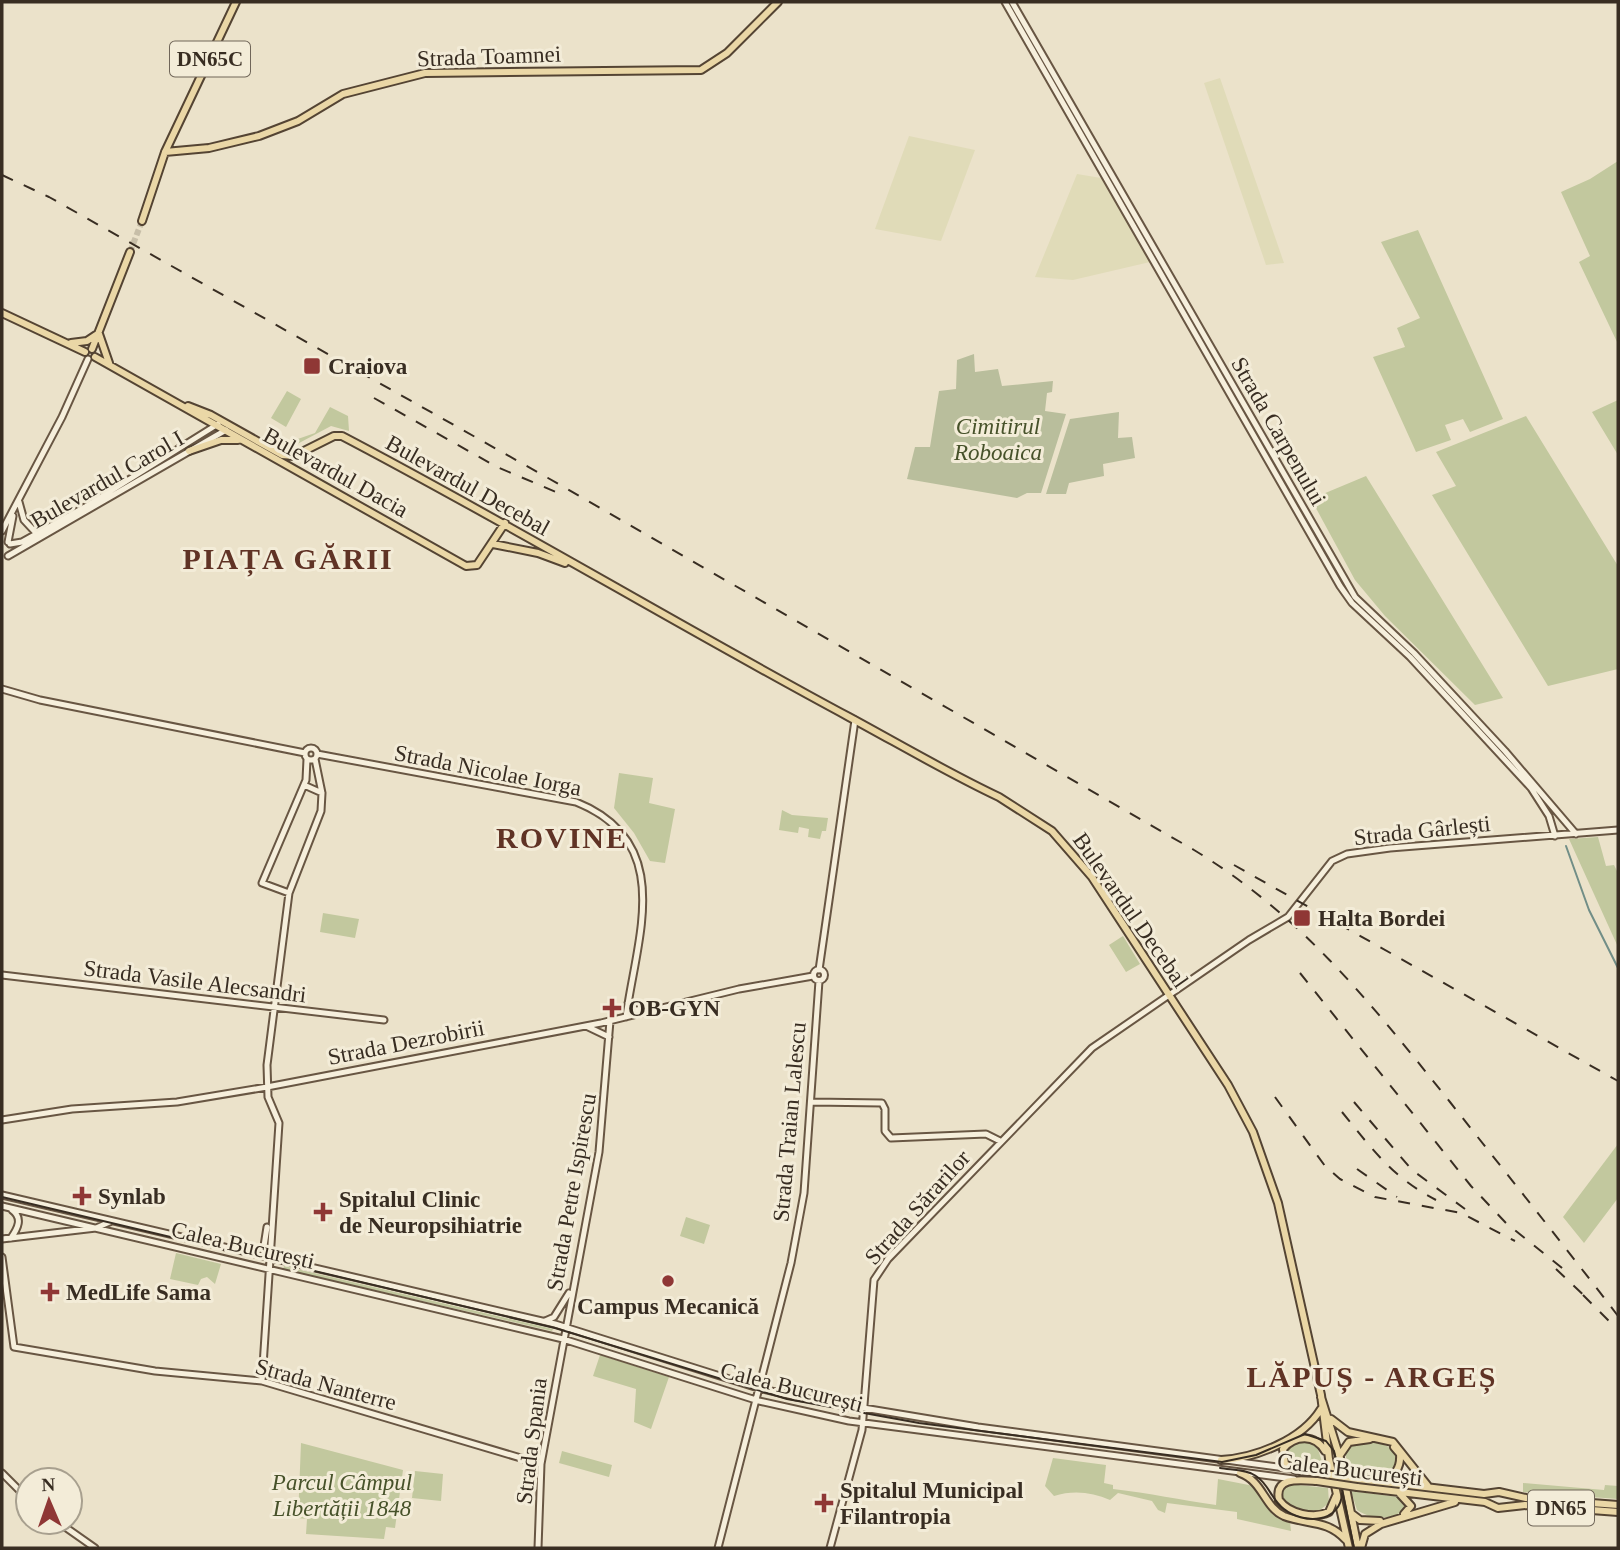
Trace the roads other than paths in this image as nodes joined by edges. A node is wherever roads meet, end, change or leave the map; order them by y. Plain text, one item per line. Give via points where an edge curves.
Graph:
1 (236, 2) edge
2 (778, 2) edge
3 (1005, 2) edge
4 (1012, 2) edge
5 (166, 152) junction
6 (142, 221) tunnel mouth
7 (130, 252) tunnel mouth
8 (2, 313) edge
9 (99, 331) junction
10 (66, 343) junction
11 (89, 356) junction
12 (110, 365) junction
13 (180, 403) junction
14 (223, 421) junction
15 (215, 426) junction
16 (232, 427) junction
17 (224, 431) junction
18 (244, 441) junction
19 (190, 451) junction
20 (294, 456) junction
21 (295, 468) junction
22 (19, 502) junction
23 (14, 513) junction
24 (505, 523) junction
25 (2, 531) edge
26 (37, 534) junction
27 (6, 542) edge
28 (493, 544) junction
29 (5, 557) edge
30 (579, 569) junction
31 (2, 689) edge
32 (855, 720) junction
33 (306, 756) junction
34 (316, 757) junction
35 (304, 785) junction
36 (322, 793) junction
37 (1618, 830) edge
38 (1576, 834) junction
39 (1555, 836) junction
40 (289, 893) junction
41 (819, 970) junction
42 (2, 975) edge
43 (816, 979) junction
44 (1170, 995) junction
45 (628, 1003) junction
46 (274, 1008) junction
47 (660, 1009) junction
48 (626, 1017) junction
49 (384, 1020) dead end
50 (610, 1021) junction
51 (586, 1026) junction
52 (609, 1037) junction
53 (267, 1087) junction
54 (812, 1102) junction
55 (2, 1120) edge
56 (1000, 1141) junction
57 (2, 1195) edge
58 (2, 1206) edge
59 (10, 1208) junction
60 (272, 1211) junction
61 (81, 1213) junction
62 (60, 1220) junction
63 (112, 1221) junction
64 (78, 1224) junction
65 (96, 1228) junction
66 (61, 1233) junction
67 (11, 1238) junction
68 (2, 1239) edge
69 (250, 1253) junction
70 (2, 1257) edge
71 (269, 1258) junction
72 (268, 1270) junction
73 (572, 1287) junction
74 (543, 1321) junction
75 (565, 1327) junction
76 (563, 1339) junction
77 (262, 1381) junction
78 (758, 1388) junction
79 (1321, 1395) junction
80 (755, 1399) junction
81 (863, 1409) junction
82 (1321, 1409) junction
83 (1329, 1416) junction
84 (862, 1423) junction
85 (1340, 1458) junction
86 (1329, 1459) junction
87 (1221, 1460) junction
88 (541, 1464) junction
89 (1296, 1470) junction
90 (1240, 1474) junction
91 (1295, 1479) junction
92 (1377, 1481) junction
93 (1429, 1487) junction
94 (1399, 1493) junction
95 (1494, 1493) junction
96 (1337, 1494) junction
97 (1505, 1494) junction
98 (1461, 1501) junction
99 (1492, 1505) junction
100 (1618, 1505) edge
101 (1504, 1507) junction
102 (1350, 1511) junction
103 (1618, 1512) edge
104 (78, 1536) edge
105 (1348, 1546) edge
106 (95, 1548) edge
107 (538, 1548) edge
108 (718, 1548) edge
109 (830, 1548) edge
110 (1359, 1548) edge

1 - 5 main road, DN65C
2 - 5 main road, Strada Toamnei via 727,52 701,70 425,72 343,94 273,132 230,144
3 - 39 street, Strada Carpenului via 1340,586 1531,788 1549,816
4 - 38 street, Strada Carpenului via 1355,597 1414,653
5 - 6 main road, DN65C
7 - 9 main road
8 - 10 main road, Bulevardul Dacia
9 - 10 main road via 87,341
9 - 11 main road
9 - 12 main road
10 - 11 main road, Bulevardul Dacia
11 - 12 main road, Bulevardul Dacia
11 - 22 street
12 - 13 main road, Bulevardul Dacia
13 - 14 main road, Bulevardul Dacia
13 - 15 main road, Bulevardul Dacia
14 - 15 street, Bulevardul Carol I
14 - 16 main road, Bulevardul Dacia
15 - 17 main road, Bulevardul Dacia
15 - 26 street, Bulevardul Carol I
16 - 17 street, Bulevardul Carol I
16 - 20 main road, Bulevardul Dacia via 282,455
17 - 18 main road, Bulevardul Dacia
17 - 19 street, Bulevardul Carol I
18 - 19 main road via 220,440
18 - 21 main road, Bulevardul Dacia
19 - 29 street, Bulevardul Carol I
20 - 21 main road
20 - 24 main road, Bulevardul Decebal via 338,435
21 - 28 main road, Bulevardul Dacia via 466,566 477,565
22 - 23 street
22 - 26 street via 24,520
23 - 25 street
23 - 27 street
24 - 28 main road
24 - 30 main road, Bulevardul Decebal
26 - 27 street, Bulevardul Carol I
27 - 29 street
28 - 30 main road, Bulevardul Decebal via 538,553
30 - 32 main road, Bulevardul Decebal
31 - 33 street
32 - 41 street
32 - 44 main road, Bulevardul Decebal via 999,797 1052,831 1092,877
33 - 34 street
33 - 34 street via 312,748
33 - 35 street
34 - 36 street
34 - 45 street, Strada Nicolae Iorga via 576,802 610,820 632,850 644,882
35 - 36 street
35 - 40 street via 262,883
36 - 40 street via 319,819
37 - 38 street, Strada Gârlești
38 - 39 street, Strada Gârlești
39 - 44 street, Strada Gârlești via 1390,848 1339,857 1288,917
40 - 46 street
41 - 43 street
41 - 43 street, Strada Traian Lalescu via 825,975
42 - 46 street, Strada Vasile Alecsandri
43 - 47 street, Strada Dezrobirii via 739,989
43 - 54 street, Strada Traian Lalescu
44 - 56 street, Strada Gârlești via 1092,1048
44 - 79 main road, Bulevardul Decebal via 1238,1101 1264,1158
45 - 47 street via 635,1010
45 - 48 street, Strada Nicolae Iorga
46 - 49 street, Strada Vasile Alecsandri
46 - 53 street
47 - 48 street, Strada Dezrobirii
48 - 50 street, Strada Dezrobirii
50 - 51 street, Strada Dezrobirii
50 - 52 street, Strada Petre Ispirescu
51 - 52 street
51 - 53 street, Strada Dezrobirii
52 - 73 street, Strada Petre Ispirescu via 600,1152
53 - 55 street, Strada Dezrobirii via 177,1102 72,1109
53 - 60 street via 279,1120
54 - 56 street via 882,1103 885,1131 895,1139 986,1134
54 - 78 street, Strada Traian Lalescu via 791,1264
56 - 81 street, Strada Sărarilor via 887,1259 874,1280
57 - 61 street, Calea București
58 - 59 street, Calea București
59 - 62 street, Calea București
59 - 67 street via 19,1218
60 - 69 street via 264,1246
60 - 71 street
61 - 63 street, Calea București
61 - 64 street
62 - 64 street, Calea București
62 - 66 street
63 - 65 street
63 - 69 street, Calea București
64 - 65 street, Calea București
65 - 66 street
65 - 72 street, Calea București
66 - 67 street
67 - 68 street
69 - 71 street, Calea București
70 - 77 street, Strada Nanterre via 14,1348 155,1371
71 - 72 street
71 - 74 street, Calea București
72 - 76 street, Calea București
72 - 77 street
73 - 74 street via 554,1317
73 - 75 street, Strada Petre Ispirescu
74 - 75 street, Calea București
75 - 76 street, Strada Petre Ispirescu
75 - 78 street, Calea București
76 - 80 street, Calea București
76 - 88 street, Strada Spania
77 - 88 street, Strada Nanterre
78 - 80 street, Strada Traian Lalescu
78 - 81 street, Calea București
79 - 82 main road, Bulevardul Decebal
79 - 83 main road, Bulevardul Decebal
80 - 84 street, Calea București
80 - 108 street, Strada Traian Lalescu
81 - 84 street, Strada Sărarilor
81 - 87 street, Calea București
82 - 86 main road, Bulevardul Decebal
82 - 87 main road via 1297,1434 1250,1455
83 - 85 main road, Bulevardul Decebal
83 - 93 main road via 1348,1432 1393,1442
84 - 90 street, Calea București
84 - 109 street, Strada Sărarilor
85 - 92 main road via 1341,1450 1359,1438 1389,1444 1400,1454 1399,1468 1390,1478
85 - 102 main road, Bulevardul Decebal
86 - 89 main road via 1323,1446 1312,1439 1292,1441 1282,1455 1285,1464
86 - 96 main road, Bulevardul Decebal
87 - 89 street, Calea București
88 - 107 street, Strada Spania
89 - 92 main road, Calea București, bridge
90 - 91 street, Calea București
90 - 105 main road via 1257,1483 1284,1516 1326,1524
91 - 94 main road, Calea București, bridge
91 - 96 main road via 1283,1482 1278,1493 1289,1510 1326,1514
92 - 93 main road, Calea București / DN65
93 - 95 main road, Calea București / DN65
94 - 98 main road, Calea București
94 - 102 main road via 1410,1502 1404,1514 1375,1522 1360,1520
95 - 97 main road, Calea București
95 - 99 main road
96 - 105 main road, Bulevardul Decebal
97 - 100 main road, DN65
97 - 101 main road
98 - 99 main road, Calea București
98 - 110 main road via 1381,1524 1365,1534
99 - 101 main road, Calea București
101 - 103 main road, DN65
102 - 110 main road, Bulevardul Decebal
104 - 106 street

